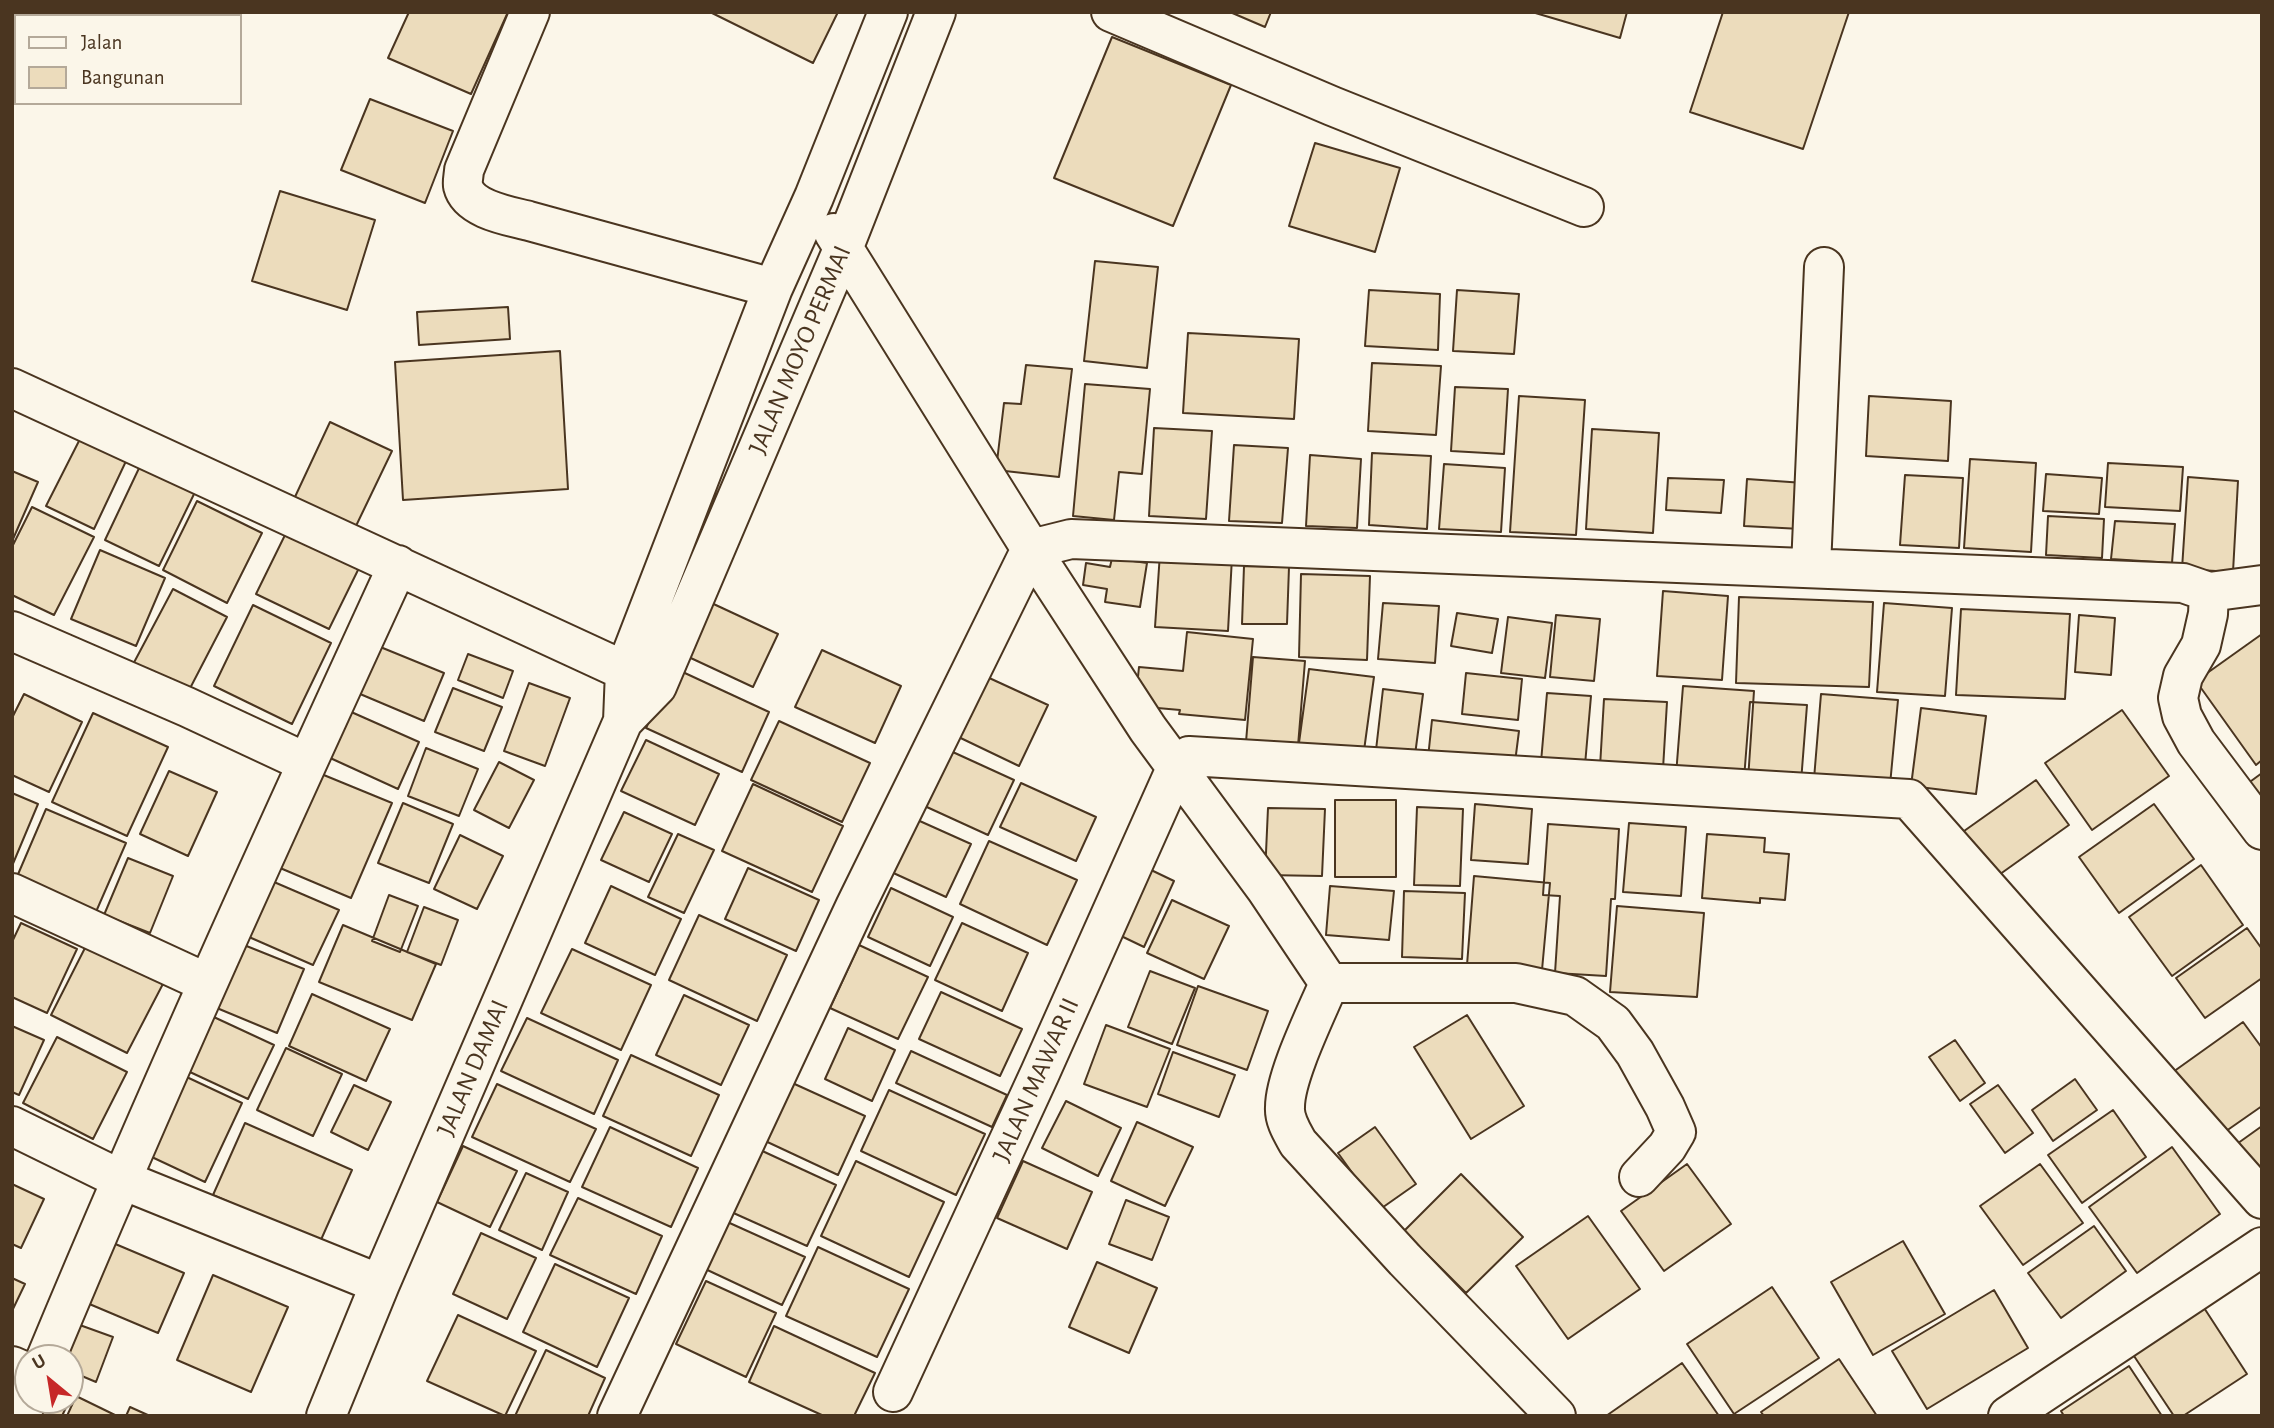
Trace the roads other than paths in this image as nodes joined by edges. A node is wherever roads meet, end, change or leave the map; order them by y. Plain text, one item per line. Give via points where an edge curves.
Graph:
1 (530, 12) edge
2 (888, 12) edge
3 (936, 12) edge
4 (1111, 12) edge
5 (814, 197) junction
6 (1584, 207) dead end
7 (843, 249) junction
8 (1824, 267) dead end
9 (773, 288) junction
10 (12, 388) edge
11 (1031, 549) junction
12 (398, 565) junction
13 (1811, 567) junction
14 (2262, 585) edge
15 (2209, 592) junction
16 (12, 631) edge
17 (641, 678) junction
18 (307, 763) junction
19 (1177, 766) junction
20 (2262, 830) edge
21 (12, 892) edge
22 (207, 983) junction
23 (1329, 983) junction
24 (12, 1126) edge
25 (1639, 1177) dead end
26 (120, 1179) junction
27 (2262, 1199) edge
28 (2262, 1247) edge
29 (380, 1284) junction
30 (52, 1344) edge
31 (893, 1392) dead end
32 (326, 1416) edge
33 (617, 1416) edge
34 (1556, 1416) edge
35 (2008, 1416) edge

1 - 9 street via 464,170 463,187 471,200 498,214
2 - 5 street, JALAN MOYO PERMAI
3 - 7 street, JALAN MOYO PERMAI
4 - 6 street
5 - 7 street
5 - 9 street, JALAN MOYO PERMAI
7 - 11 street
7 - 17 street, JALAN MOYO PERMAI
8 - 13 street
9 - 17 street, JALAN MOYO PERMAI
10 - 12 street
11 - 13 street via 1071,539
11 - 19 street
11 - 33 street via 855,907
12 - 17 street
12 - 18 street
13 - 15 street via 2183,583
14 - 15 street
15 - 20 street via 2201,645 2183,676 2178,698 2182,716
16 - 18 street
17 - 29 street, JALAN DAMAI
18 - 22 street
19 - 23 street
19 - 27 street via 1189,756 1909,799
19 - 31 street, JALAN MAWAR II
21 - 22 street
22 - 26 street
23 - 25 street via 1516,982 1575,996 1613,1023 1641,1064 1676,1132
23 - 34 street via 1291,1076 1284,1108 1289,1127 1298,1143 1405,1260
24 - 26 street
26 - 29 street
26 - 30 street
28 - 35 street
29 - 32 street, JALAN DAMAI

